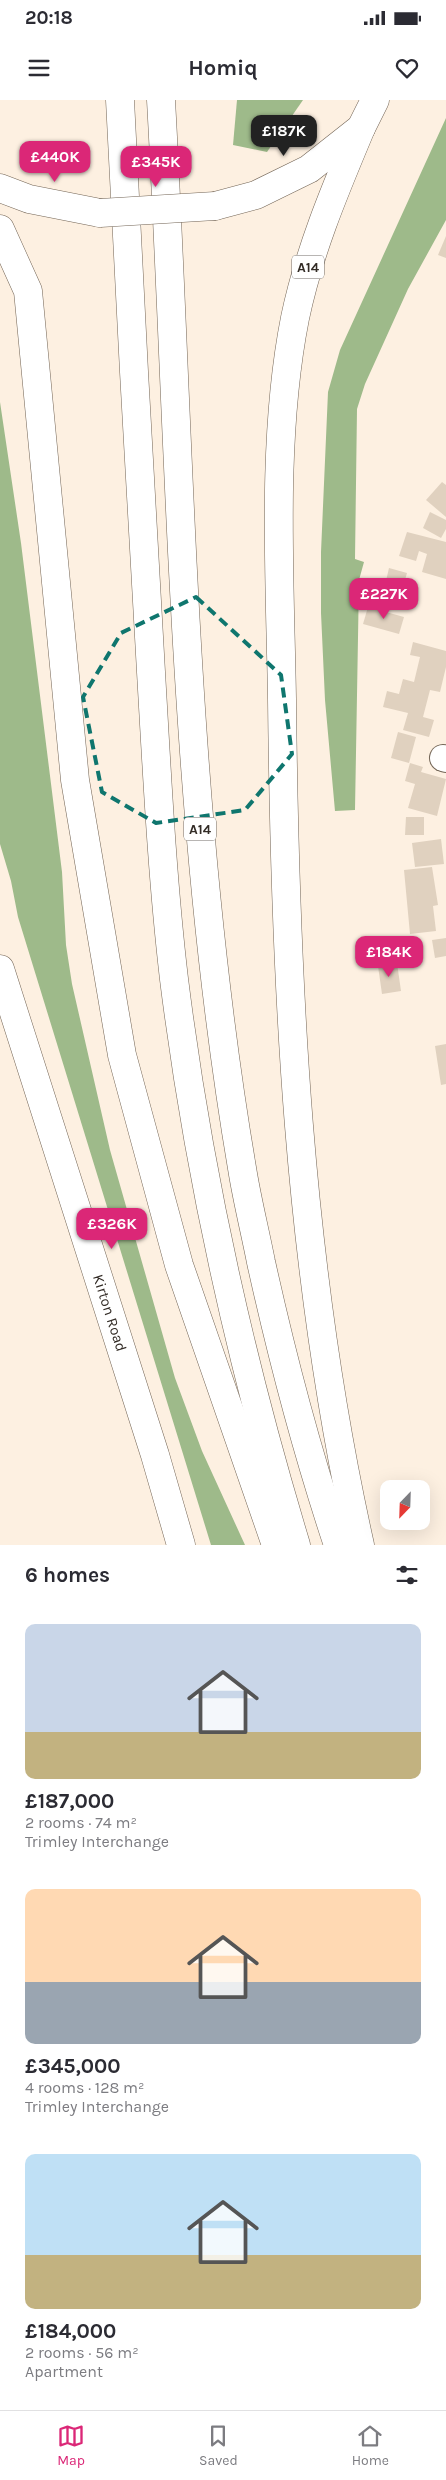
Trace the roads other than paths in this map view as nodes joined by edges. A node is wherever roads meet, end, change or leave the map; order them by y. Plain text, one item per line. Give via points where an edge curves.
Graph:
1 (120, 100) edge
2 (161, 100) edge
3 (372, 108) edge
4 (0, 188) edge
5 (0, 229) edge
6 (0, 969) edge
7 (180, 1545) edge
8 (276, 1545) edge
9 (296, 1545) edge
10 (338, 1545) edge
11 (360, 1545) edge

1 - 9 main road, A14 via 157,778 174,977 198,1144 225,1280 272,1468
2 - 10 main road, A14 via 193,759 216,992 242,1170 276,1332 316,1480
3 - 4 main road, bridge via 309,169 256,195 215,206 100,212 30,199
3 - 11 main road, A14 via 318,232 295,318 281,414 284,888 294,1085 312,1274 341,1458
5 - 8 main road via 28,291 75,780 122,1055 179,1265
6 - 7 main road, Kirton Road via 155,1454

